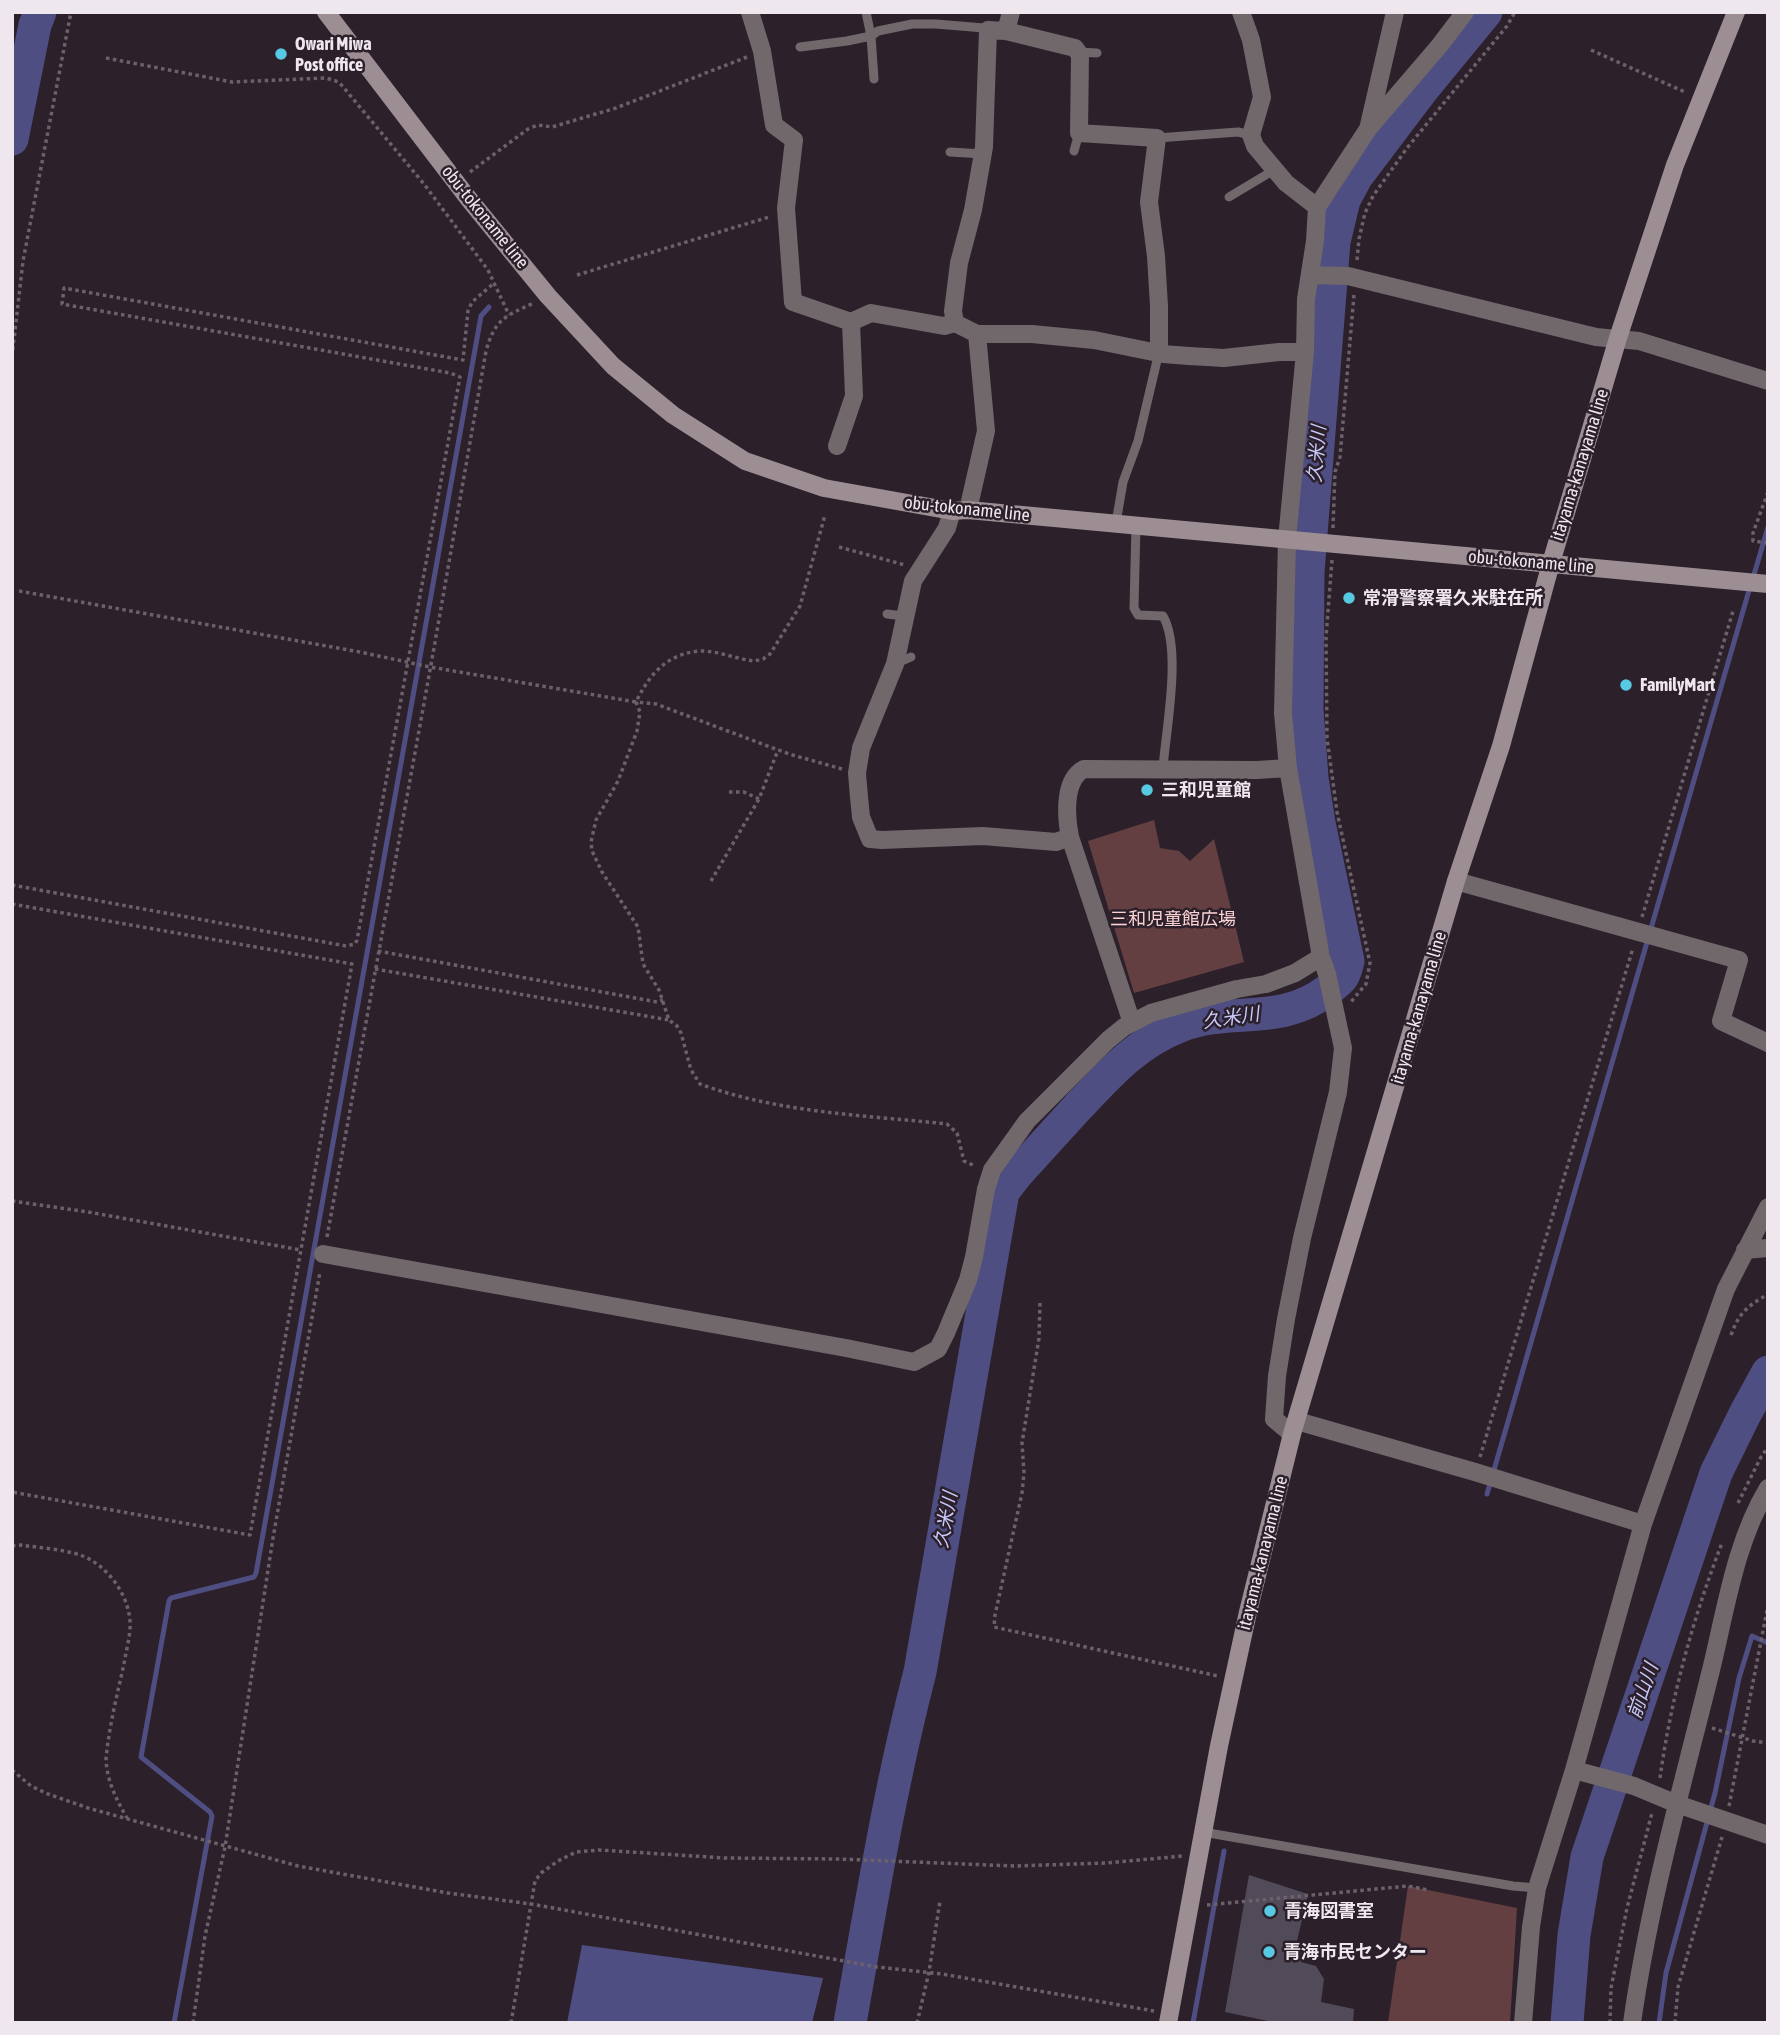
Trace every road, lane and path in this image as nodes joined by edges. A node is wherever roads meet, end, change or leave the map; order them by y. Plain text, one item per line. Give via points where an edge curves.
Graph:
1 (71, 12) edge
2 (326, 12) edge
3 (750, 12) edge
4 (866, 12) edge
5 (1010, 12) edge
6 (1241, 12) edge
7 (1395, 12) edge
8 (1465, 12) edge
9 (1515, 12) edge
10 (1736, 12) edge
11 (988, 30) junction
12 (1006, 31) junction
13 (871, 36) junction
14 (800, 47) dead end
15 (1591, 50) dead end
16 (762, 51) junction
17 (1078, 52) junction
18 (1097, 53) dead end
19 (106, 58) dead end
20 (874, 79) dead end
21 (1702, 99) junction
22 (1368, 129) junction
23 (1079, 133) junction
24 (1251, 135) junction
25 (1157, 138) junction
26 (1074, 151) dead end
27 (950, 152) dead end
28 (983, 155) junction
29 (1274, 170) junction
30 (457, 183) junction
31 (1230, 197) dead end
32 (1317, 207) junction
33 (787, 213) junction
34 (577, 275) dead end
35 (1314, 275) junction
36 (1352, 276) junction
37 (494, 283) junction
38 (548, 296) junction
39 (509, 315) junction
40 (851, 322) junction
41 (955, 323) junction
42 (977, 334) junction
43 (1618, 338) junction
44 (1159, 352) junction
45 (1305, 352) junction
46 (12, 357) edge
47 (1768, 381) edge
48 (837, 446) dead end
49 (1768, 492) edge
50 (960, 510) junction
51 (825, 515) dead end
52 (1116, 523) junction
53 (1136, 525) junction
54 (1287, 539) junction
55 (1333, 543) junction
56 (1768, 543) edge
57 (839, 547) dead end
58 (1551, 564) junction
59 (920, 568) junction
60 (1768, 584) edge
61 (19, 591) dead end
62 (1733, 611) dead end
63 (408, 662) junction
64 (430, 667) junction
65 (636, 702) junction
66 (778, 750) junction
67 (1163, 768) junction
68 (1288, 768) junction
69 (858, 773) junction
70 (729, 792) dead end
71 (759, 799) junction
72 (1070, 837) junction
73 (711, 881) dead end
74 (1456, 881) junction
75 (12, 885) edge
76 (12, 904) edge
77 (1638, 932) junction
78 (379, 951) junction
79 (1321, 957) junction
80 (375, 969) junction
81 (663, 1000) junction
82 (1336, 1013) junction
83 (668, 1020) junction
84 (1132, 1023) junction
85 (1768, 1044) edge
86 (992, 1170) junction
87 (12, 1201) edge
88 (1768, 1207) edge
89 (1768, 1248) edge
90 (301, 1250) junction
91 (1745, 1250) junction
92 (324, 1254) junction
93 (1768, 1294) edge
94 (1040, 1303) dead end
95 (1728, 1343) dead end
96 (1294, 1428) junction
97 (1768, 1447) edge
98 (1475, 1472) junction
99 (1768, 1488) edge
100 (12, 1492) edge
101 (1736, 1509) dead end
102 (1643, 1524) junction
103 (1726, 1534) dead end
104 (12, 1546) edge
105 (1233, 1680) junction
106 (1698, 1724) junction
107 (1768, 1743) edge
108 (12, 1770) edge
109 (1582, 1772) junction
110 (1658, 1797) junction
111 (1677, 1804) junction
112 (128, 1819) junction
113 (1203, 1832) junction
114 (1768, 1835) edge
115 (225, 1847) junction
116 (1198, 1859) junction
117 (1537, 1888) junction
118 (1428, 1890) dead end
119 (940, 1900) dead end
120 (531, 1904) junction
121 (1190, 1907) junction
122 (929, 1972) junction
123 (1169, 2018) edge
124 (193, 2023) edge
125 (512, 2023) edge
126 (917, 2023) edge
127 (1523, 2023) edge
128 (1610, 2023) edge
129 (1632, 2023) edge

1 - 46 path via 23,261
2 - 30 main road, obu-tokoname line
3 - 16 street
4 - 13 lane
5 - 12 street
6 - 24 street via 1262,97
7 - 22 street
8 - 22 street
9 - 36 path via 1373,196
10 - 21 main road, itayama-kanayama line
11 - 12 street
11 - 13 lane via 912,24
11 - 28 street
12 - 17 street
13 - 14 lane
13 - 20 lane
15 - 21 path
16 - 30 path via 616,108 552,127 528,129
16 - 33 street via 774,124 794,140
17 - 18 lane
17 - 23 street
19 - 37 path via 232,82 326,78 340,82 424,184
21 - 43 main road, itayama-kanayama line via 1675,165
22 - 32 street
23 - 25 street
23 - 26 lane
24 - 25 lane
24 - 29 street
25 - 44 street via 1149,202 1157,269
27 - 28 lane
28 - 41 street via 958,272
29 - 31 lane
29 - 32 street
30 - 38 main road, obu-tokoname line
32 - 35 street
33 - 34 path
33 - 40 street via 793,302
35 - 36 street
35 - 45 street via 1306,299
36 - 43 street via 1596,337
36 - 55 path
37 - 39 path
37 - 63 path via 468,311 463,360 64,288 62,304 460,377
38 - 39 path
38 - 50 main road, obu-tokoname line via 613,366 673,415 745,461 824,488
39 - 64 path via 498,322 486,351
40 - 41 street via 871,313 944,326
40 - 48 street via 854,396
41 - 42 street
42 - 44 street via 1058,336
42 - 50 street via 986,431
43 - 47 street
43 - 58 main road, itayama-kanayama line
44 - 45 street via 1224,358
44 - 52 lane
45 - 54 street
49 - 56 path via 1753,533 1753,541
50 - 52 main road, obu-tokoname line
50 - 59 street
51 - 65 path via 800,606 770,654 754,661 702,651 674,658 646,682
52 - 53 main road, obu-tokoname line
53 - 54 main road, obu-tokoname line
53 - 67 lane via 1134,608 1138,615 1163,616 1171,640
54 - 55 main road, obu-tokoname line
54 - 68 street via 1283,713
55 - 58 main road, obu-tokoname line
55 - 82 path via 1326,637 1327,738 1337,812 1370,963 1366,984
57 - 59 path
58 - 60 main road, obu-tokoname line
58 - 74 main road, itayama-kanayama line via 1501,747
59 - 69 street via 895,615 903,661 861,748
61 - 63 path
62 - 77 path
63 - 64 path
63 - 75 path via 355,944
64 - 65 path
64 - 78 path
65 - 66 path via 656,704
65 - 81 path via 640,712 637,731 618,781 596,820 591,842 602,872 638,927 643,964
66 - 69 path
66 - 71 path
67 - 68 street
67 - 72 street via 1077,772 1066,814
68 - 79 street
69 - 72 street via 861,817 870,839 983,836 1056,842
70 - 71 path
71 - 73 path
72 - 84 street
74 - 77 street
74 - 96 main road, itayama-kanayama line
76 - 90 path via 352,964
77 - 85 street via 1739,960 1721,1021
77 - 98 path
78 - 80 path
78 - 81 path
79 - 82 street
79 - 84 street via 1266,984 1152,1013
80 - 83 path
80 - 92 path
81 - 83 path
82 - 96 street via 1343,1048 1338,1092 1302,1238 1276,1376 1274,1419
83 - 86 path via 681,1033 691,1070 700,1084 818,1112 947,1124 957,1133 964,1161
84 - 86 street via 1108,1040 1027,1121
86 - 92 street via 962,1296 938,1349 914,1362
87 - 90 path
88 - 91 street
89 - 91 street
90 - 92 path
90 - 100 path via 250,1535
91 - 102 street via 1726,1289
92 - 115 path
93 - 95 path via 1737,1318
94 - 105 path via 1022,1443 1022,1493 994,1628
96 - 98 street
96 - 105 main road, itayama-kanayama line
97 - 101 path
98 - 102 street
99 - 106 street via 1743,1542
102 - 109 street
103 - 110 path via 1700,1604 1666,1733
104 - 112 path via 79,1555 97,1563 125,1603 130,1620 128,1641 106,1759 115,1797
105 - 113 main road, itayama-kanayama line
106 - 107 path
106 - 111 street
108 - 112 path via 48,1794
109 - 110 street
109 - 117 street
110 - 111 street
110 - 128 path via 1627,1908 1611,1988
111 - 114 street
111 - 129 street via 1640,1964
112 - 115 path
113 - 116 main road, itayama-kanayama line
113 - 117 lane
115 - 120 path via 298,1866 448,1894
115 - 124 path via 205,1936
116 - 120 path via 1185,1855 1014,1866 599,1850 576,1852 541,1873
116 - 121 main road, itayama-kanayama line
117 - 127 street
118 - 121 path via 1408,1886
119 - 122 path
120 - 122 path via 877,1967
120 - 125 path
121 - 123 main road, itayama-kanayama line
122 - 123 path
122 - 126 path

